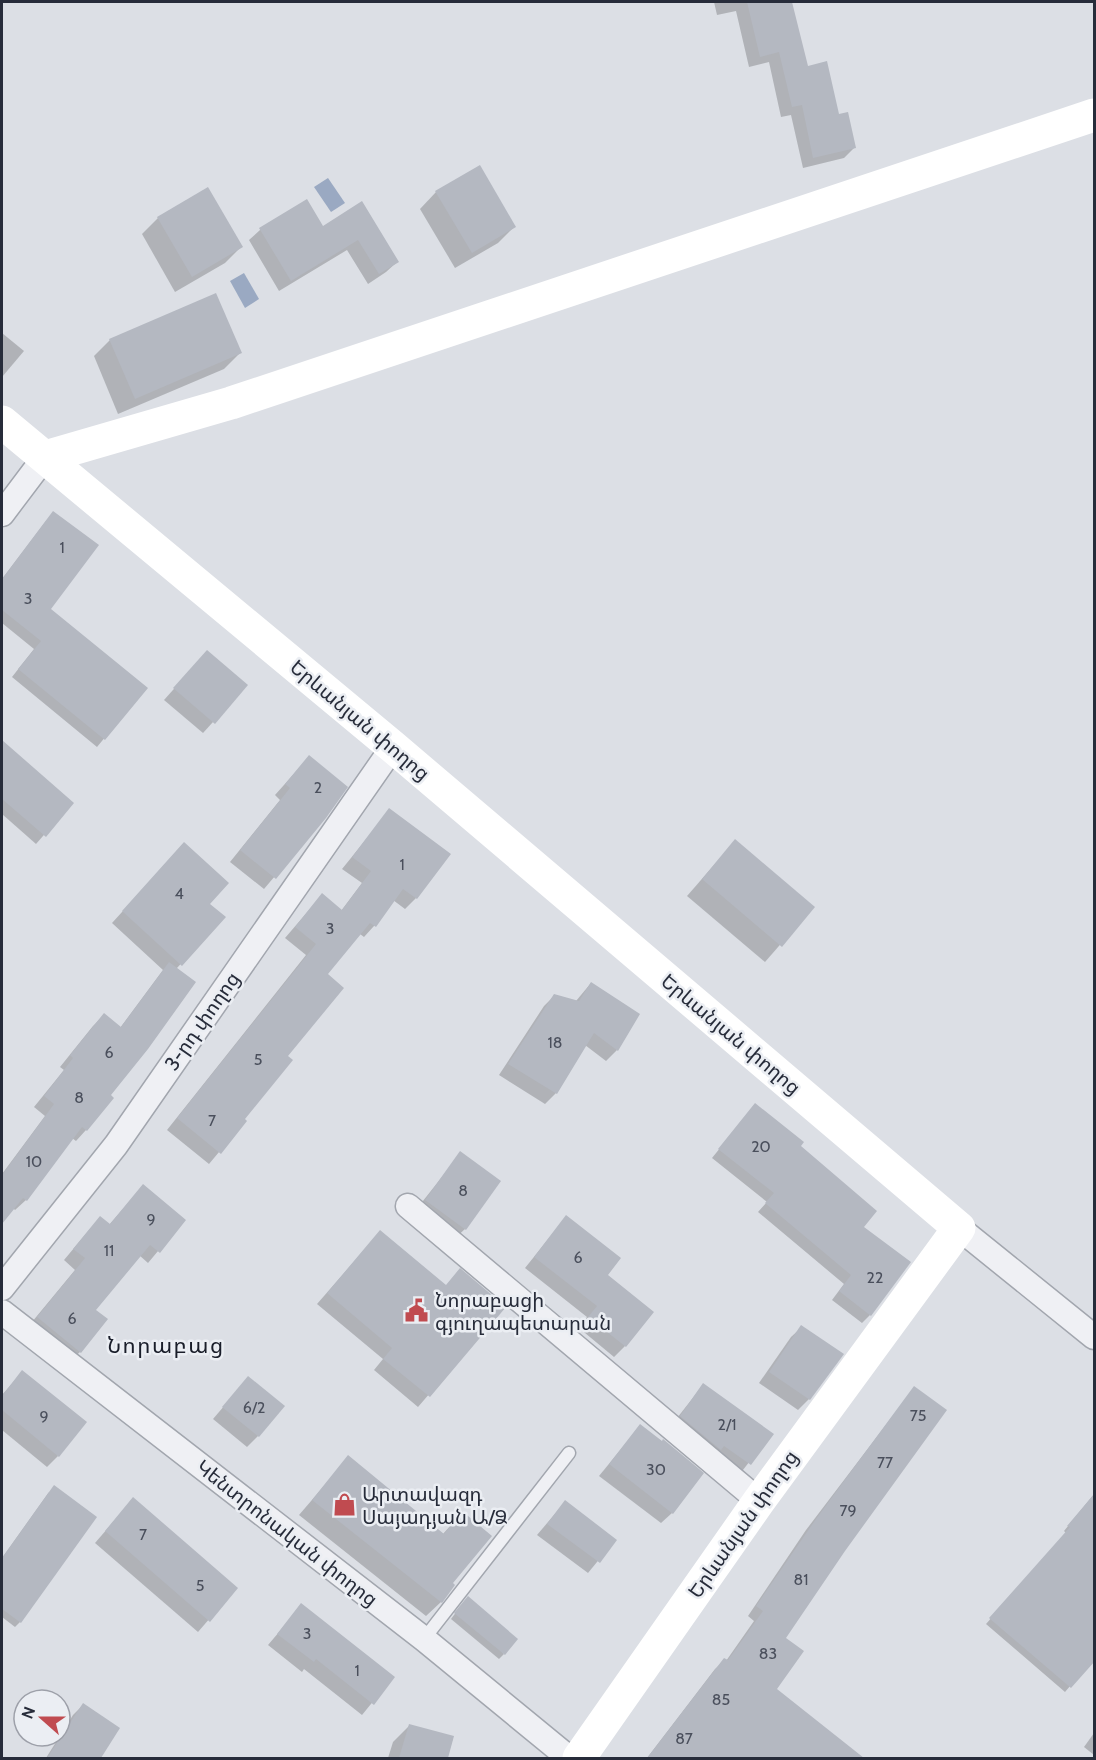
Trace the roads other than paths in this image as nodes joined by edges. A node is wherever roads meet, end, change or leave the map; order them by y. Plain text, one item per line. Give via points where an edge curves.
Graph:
1 (1095, 115) edge
2 (2, 422) edge
3 (45, 457) junction
4 (2, 514) edge
5 (393, 747) junction
6 (408, 1206) dead end
7 (959, 1228) junction
8 (2, 1288) edge
9 (2, 1312) edge
10 (1095, 1337) edge
11 (569, 1453) dead end
12 (759, 1501) junction
13 (424, 1639) junction
14 (569, 1758) edge
15 (579, 1758) edge

1 - 3 main road via 231,404
2 - 3 main road, Երևանյան փողոց
3 - 4 street
3 - 5 main road, Երևանյան փողոց
5 - 7 main road, Երևանյան փողոց
5 - 8 street, 3-րդ փողոց via 116,1144
6 - 12 street
7 - 10 street
7 - 12 main road, Երևանյան փողոց
9 - 13 street, Կենտրոնական փողոց
11 - 13 lane
12 - 15 main road, Երևանյան փողոց
13 - 14 street, Կենտրոնական փողոց

